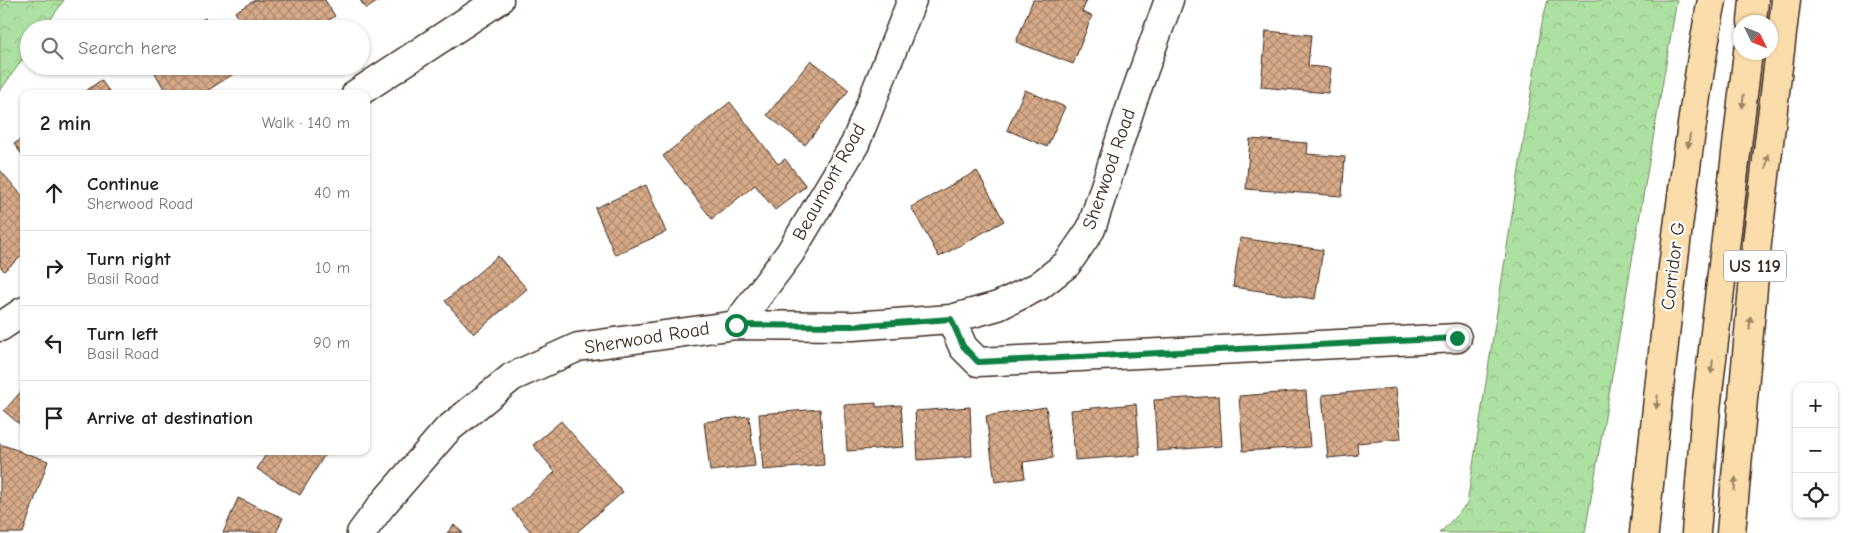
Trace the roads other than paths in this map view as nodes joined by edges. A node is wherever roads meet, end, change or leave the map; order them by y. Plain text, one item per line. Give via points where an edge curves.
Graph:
1 (499, 0) edge
2 (912, 0) edge
3 (1169, 0) edge
4 (1712, 0) edge
5 (1754, 0) edge
6 (1786, 0) edge
7 (1753, 15) edge
8 (1747, 60) edge
9 (362, 90) edge
10 (20, 314) edge
11 (951, 319) junction
12 (736, 325) junction
13 (0, 327) edge
14 (1457, 338) dead end
15 (361, 533) edge
16 (1644, 533) edge
17 (1696, 533) edge
18 (1731, 533) edge

1 - 9 street
2 - 12 street, Beaumont Road via 854,144 790,253
3 - 11 street, Sherwood Road via 1091,229 1082,243 1067,264 1039,286 998,306
4 -> 16 highway, Corridor G via 1664,336
5 - 7 highway
18 -> 6 highway, US 119 via 1757,243
8 -> 17 highway via 1706,409
10 - 13 street
11 - 12 street, Sherwood Road via 853,326
11 - 14 street via 963,346 978,362
12 - 15 street, Sherwood Road via 578,347 512,377 447,430

